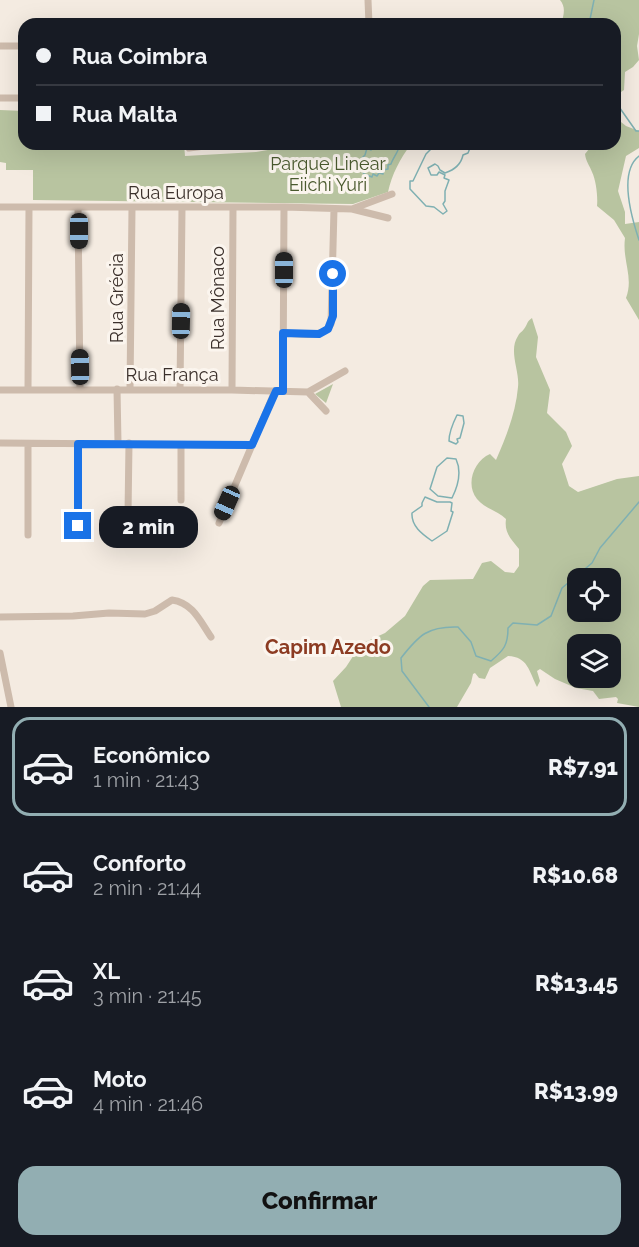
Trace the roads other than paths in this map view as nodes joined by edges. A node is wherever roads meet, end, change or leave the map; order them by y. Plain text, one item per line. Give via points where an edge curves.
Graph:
1 (368, 0) edge
2 (369, 18) edge
3 (0, 46) edge
4 (18, 46) edge
5 (0, 98) edge
6 (18, 98) edge
7 (392, 194) dead end
8 (0, 207) edge
9 (28, 207) junction
10 (182, 207) junction
11 (232, 207) junction
12 (284, 207) junction
13 (78, 208) junction
14 (132, 208) junction
15 (352, 209) junction
16 (334, 210) junction
17 (388, 218) dead end
18 (283, 333) junction
19 (345, 371) dead end
20 (80, 389) junction
21 (117, 389) junction
22 (130, 389) junction
23 (0, 390) edge
24 (28, 390) junction
25 (180, 390) junction
26 (232, 390) junction
27 (279, 391) junction
28 (308, 392) junction
29 (326, 411) dead end
30 (0, 443) edge
31 (118, 443) junction
32 (129, 443) junction
33 (28, 444) junction
34 (78, 444) junction
35 (181, 445) junction
36 (252, 445) junction
37 (181, 500) dead end
38 (128, 515) dead end
39 (219, 523) dead end
40 (78, 526) dead end
41 (28, 535) dead end
42 (0, 617) edge
43 (211, 637) dead end
44 (0, 652) edge
45 (11, 707) edge

1 - 2 street
3 - 4 street
5 - 6 street
7 - 15 street, Rua Europa
8 - 9 street, Rua Europa
9 - 13 street, Rua Europa
9 - 24 street
10 - 11 street, Rua Europa
10 - 14 street, Rua Europa
10 - 25 street
11 - 12 street, Rua Europa
11 - 26 street, Rua Mônaco
12 - 16 street, Rua Europa
12 - 18 street
13 - 14 street, Rua Europa
13 - 20 street
14 - 22 street, Rua Grécia
15 - 16 street, Rua Europa
15 - 17 street, Rua Europa
16 - 18 street via 331,324 319,334
18 - 27 street
19 - 28 street
20 - 21 street, Rua França
20 - 24 street, Rua França
21 - 22 street, Rua França
21 - 31 street
22 - 25 street, Rua França
23 - 24 street, Rua França
25 - 26 street, Rua França
26 - 27 street, Rua França
27 - 28 street, Rua França
27 - 36 street
28 - 29 street
30 - 33 street
31 - 32 street
31 - 34 street
32 - 35 street
32 - 38 street
33 - 34 street
33 - 41 street
34 - 40 street
35 - 36 street
35 - 37 street
36 - 39 street
42 - 43 street via 151,613 172,600 188,605
44 - 45 street

